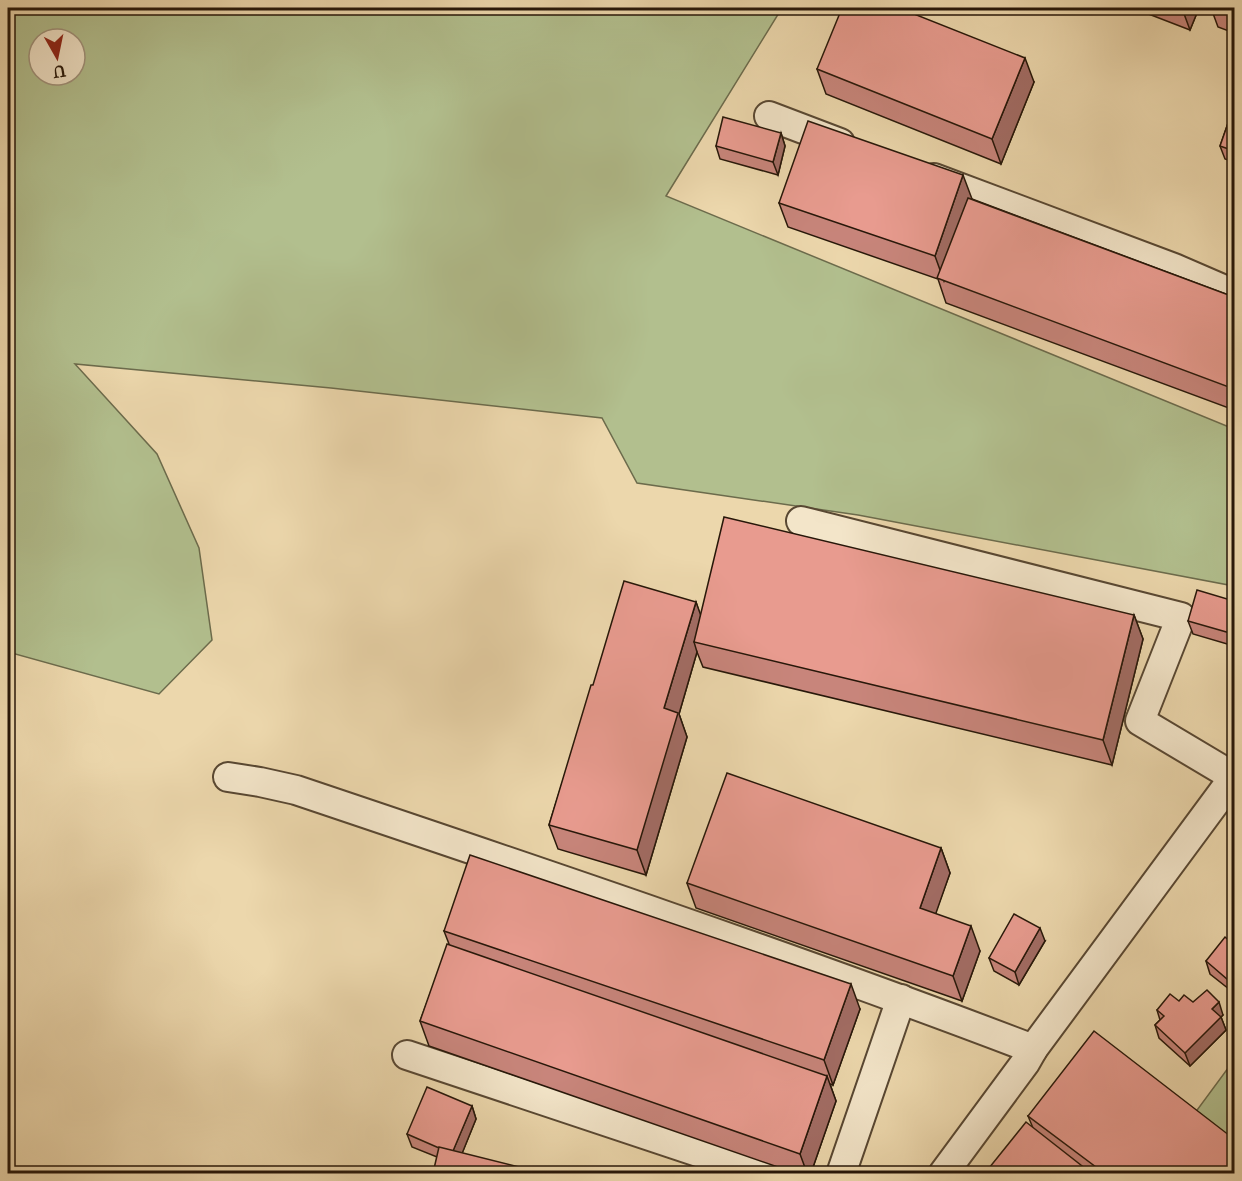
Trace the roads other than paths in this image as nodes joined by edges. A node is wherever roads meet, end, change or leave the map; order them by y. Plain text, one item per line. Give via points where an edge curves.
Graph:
1 (769, 116) dead end
2 (868, 153) edge
3 (911, 170) edge
4 (1234, 294) edge
5 (801, 521) dead end
6 (228, 777) dead end
7 (1234, 777) edge
8 (901, 999) junction
9 (1033, 1049) junction
10 (406, 1055) dead end
11 (764, 1173) edge
12 (841, 1173) edge
13 (943, 1173) edge

1 - 2 street
3 - 4 street
5 - 7 street via 1181,617 1140,721
6 - 8 street via 296,790 627,901
7 - 9 street
8 - 9 street
8 - 12 street
9 - 13 street
10 - 11 street

